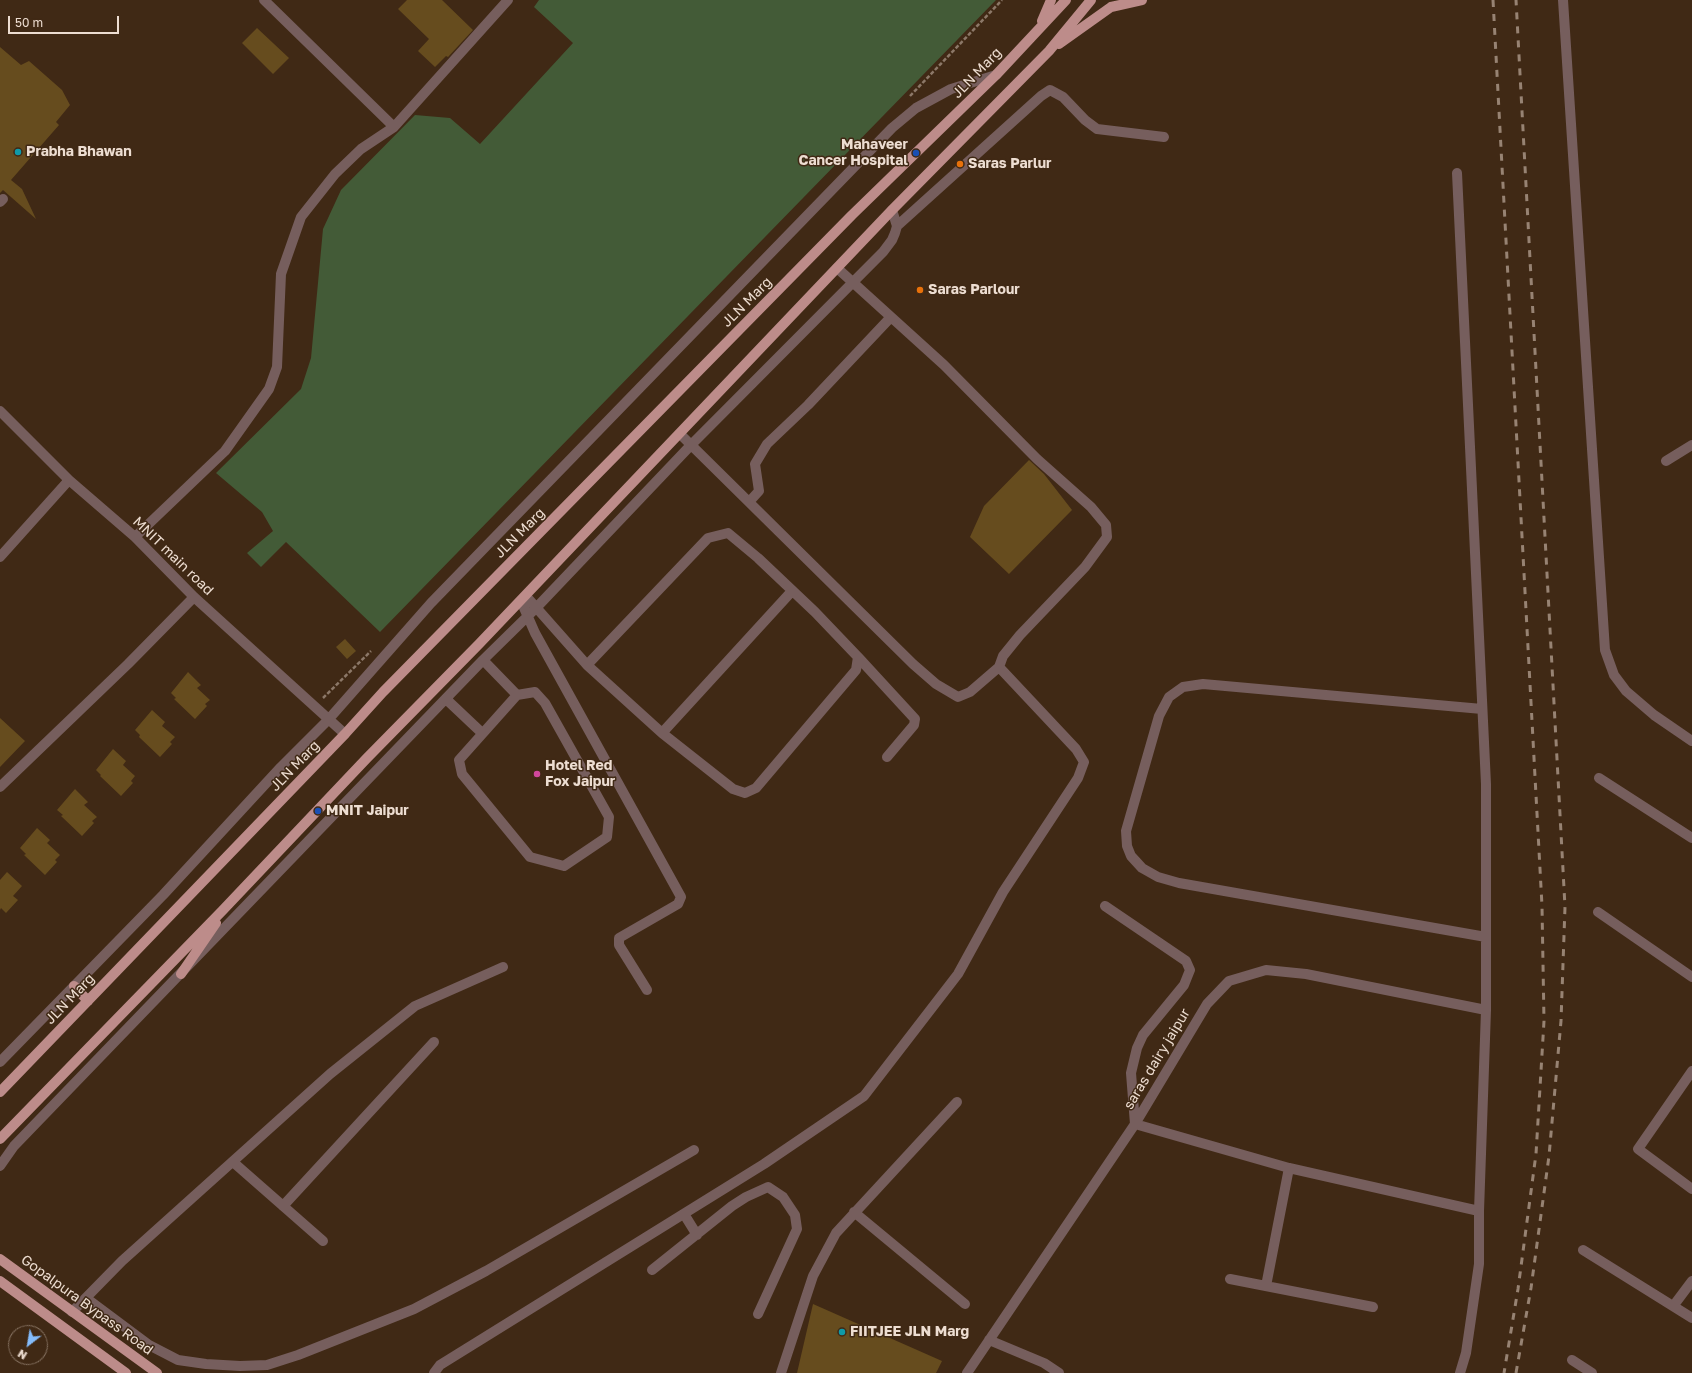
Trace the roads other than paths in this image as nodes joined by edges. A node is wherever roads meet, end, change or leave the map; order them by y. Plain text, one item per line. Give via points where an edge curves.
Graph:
1 (264, 0) edge
2 (508, 0) edge
3 (1051, 0) edge
4 (1066, 0) edge
5 (1091, 0) edge
6 (1142, 0) edge
7 (1563, 0) edge
8 (1040, 26) junction
9 (1049, 51) junction
10 (996, 75) junction
11 (394, 127) junction
12 (1164, 137) dead end
13 (1457, 173) dead end
14 (892, 210) junction
15 (897, 226) junction
16 (837, 268) junction
17 (853, 283) junction
18 (891, 317) junction
19 (0, 411) edge
20 (680, 434) junction
21 (691, 445) junction
22 (1692, 445) edge
23 (1666, 461) dead end
24 (69, 480) junction
25 (749, 502) junction
26 (135, 537) junction
27 (0, 557) edge
28 (792, 591) junction
29 (194, 597) junction
30 (524, 598) junction
31 (537, 607) junction
32 (528, 615) junction
33 (858, 657) junction
34 (483, 660) junction
35 (587, 665) junction
36 (999, 668) junction
37 (518, 695) junction
38 (446, 699) junction
39 (1482, 709) junction
40 (328, 720) junction
41 (662, 733) junction
42 (345, 734) junction
43 (482, 734) junction
44 (1692, 741) edge
45 (887, 757) dead end
46 (367, 758) junction
47 (379, 769) junction
48 (1599, 778) dead end
49 (0, 787) edge
50 (1692, 838) edge
51 (1105, 906) dead end
52 (222, 911) junction
53 (1598, 912) dead end
54 (1486, 937) junction
55 (503, 967) dead end
56 (181, 974) junction
57 (1692, 977) edge
58 (74, 986) junction
59 (647, 990) dead end
60 (88, 1001) junction
61 (1486, 1010) junction
62 (434, 1042) dead end
63 (0, 1062) edge
64 (1692, 1071) edge
65 (0, 1092) edge
66 (957, 1102) dead end
67 (1135, 1124) junction
68 (0, 1139) edge
69 (694, 1150) dead end
70 (233, 1162) junction
71 (0, 1166) edge
72 (1289, 1168) junction
73 (1692, 1189) edge
74 (283, 1206) junction
75 (1479, 1211) junction
76 (854, 1212) junction
77 (684, 1214) junction
78 (697, 1235) junction
79 (323, 1241) dead end
80 (1583, 1250) dead end
81 (0, 1259) edge
82 (652, 1270) dead end
83 (1230, 1279) dead end
84 (1692, 1281) edge
85 (2, 1283) edge
86 (1266, 1286) junction
87 (86, 1298) junction
88 (965, 1304) dead end
89 (1674, 1305) junction
90 (1373, 1307) dead end
91 (72, 1312) junction
92 (758, 1314) dead end
93 (1692, 1318) edge
94 (989, 1340) junction
95 (1572, 1360) dead end
96 (126, 1373) edge
97 (157, 1373) edge
98 (434, 1373) edge
99 (781, 1373) edge
100 (967, 1373) edge
101 (1059, 1373) edge
102 (1460, 1373) edge
103 (1592, 1373) edge

1 - 11 street
2 - 11 street
3 - 8 main road
4 - 8 main road, JLN Marg
5 - 9 main road
6 - 9 main road via 1111,7
7 - 44 street via 1605,650 1614,675 1626,691 1654,715
8 - 10 main road, JLN Marg
9 - 14 main road
10 - 40 street via 951,89 916,108 892,128 431,604
10 - 42 main road, JLN Marg via 852,215 383,692
11 - 26 street via 361,149 335,174 301,217 281,274 277,367 269,389 225,451
12 - 15 street via 1097,129 1063,97 1050,90
13 - 39 street
14 - 15 street
14 - 16 main road
15 - 17 street via 892,240
16 - 17 street
16 - 20 main road
17 - 18 street
17 - 21 street
18 - 25 street via 808,405 767,444 755,464 759,491
18 - 36 street via 944,365 1037,459 1091,506 1106,525 1107,537 1085,567 1020,635 1004,656
19 - 24 street, MNIT main road
20 - 21 street
20 - 30 main road
21 - 25 street
21 - 31 street
22 - 23 street
24 - 26 street, MNIT main road
24 - 27 street
25 - 36 street via 913,664 945,691 958,697 970,692
26 - 29 street, MNIT main road
28 - 33 street
28 - 35 street via 728,533 708,538
28 - 41 street
29 - 40 street, MNIT main road
29 - 49 street
30 - 31 street
30 - 32 street
30 - 46 main road
31 - 32 street
31 - 35 street
32 - 34 street
32 - 59 street via 542,646 681,897 678,904 619,938 619,945
33 - 41 street via 856,670 756,788 745,793 733,790
33 - 45 street via 915,719 914,725
34 - 37 street
34 - 38 street
35 - 41 street
36 - 77 street via 1076,750 1084,762 1078,778 1003,892 958,974 864,1096 764,1164
37 - 43 street
37 - 43 street via 534,692 545,703 609,817 607,837 564,866 530,857 462,774 459,760
38 - 43 street
38 - 47 street
39 - 54 street via 1486,784
39 - 54 street via 1203,684 1183,687 1169,697 1159,716 1126,831 1131,856 1142,868 1158,877
40 - 42 street, MNIT main road
40 - 58 street
42 - 60 main road, JLN Marg
46 - 47 street
46 - 52 main road
47 - 56 street
48 - 50 street
51 - 67 street via 1186,960 1190,970 1184,985 1143,1034 1137,1048 1132,1073
52 - 56 main road via 214,927
52 - 68 main road
53 - 57 street
54 - 61 street
55 - 70 street via 414,1006 330,1074
56 - 71 street via 14,1146
58 - 60 main road
58 - 63 street
60 - 65 main road, JLN Marg
61 - 67 street, saras dairy jaipur via 1306,974 1266,970 1229,981 1207,1004
61 - 75 street
62 - 74 street
64 - 73 street via 1638,1150
66 - 76 street
67 - 72 street
67 - 94 street, saras dairy jaipur
69 - 87 street via 486,1271 414,1309 266,1365 240,1366 178,1360 149,1345
70 - 74 street
70 - 87 street via 122,1261
72 - 75 street
72 - 86 street
74 - 79 street
75 - 102 street via 1479,1264 1466,1353
76 - 88 street
76 - 99 street via 836,1232 813,1276
77 - 78 street
77 - 98 street via 440,1366
78 - 82 street
78 - 92 street via 732,1206 757,1191 768,1187 783,1196 794,1215 797,1229
80 - 89 street
81 - 91 main road, Gopalpura Bypass Road
83 - 86 street
84 - 89 street
85 - 96 main road
86 - 90 street
87 - 91 street
89 - 93 street
91 - 97 main road, Gopalpura Bypass Road
94 - 100 street, saras dairy jaipur
94 - 101 street via 1044,1363
95 - 103 street

